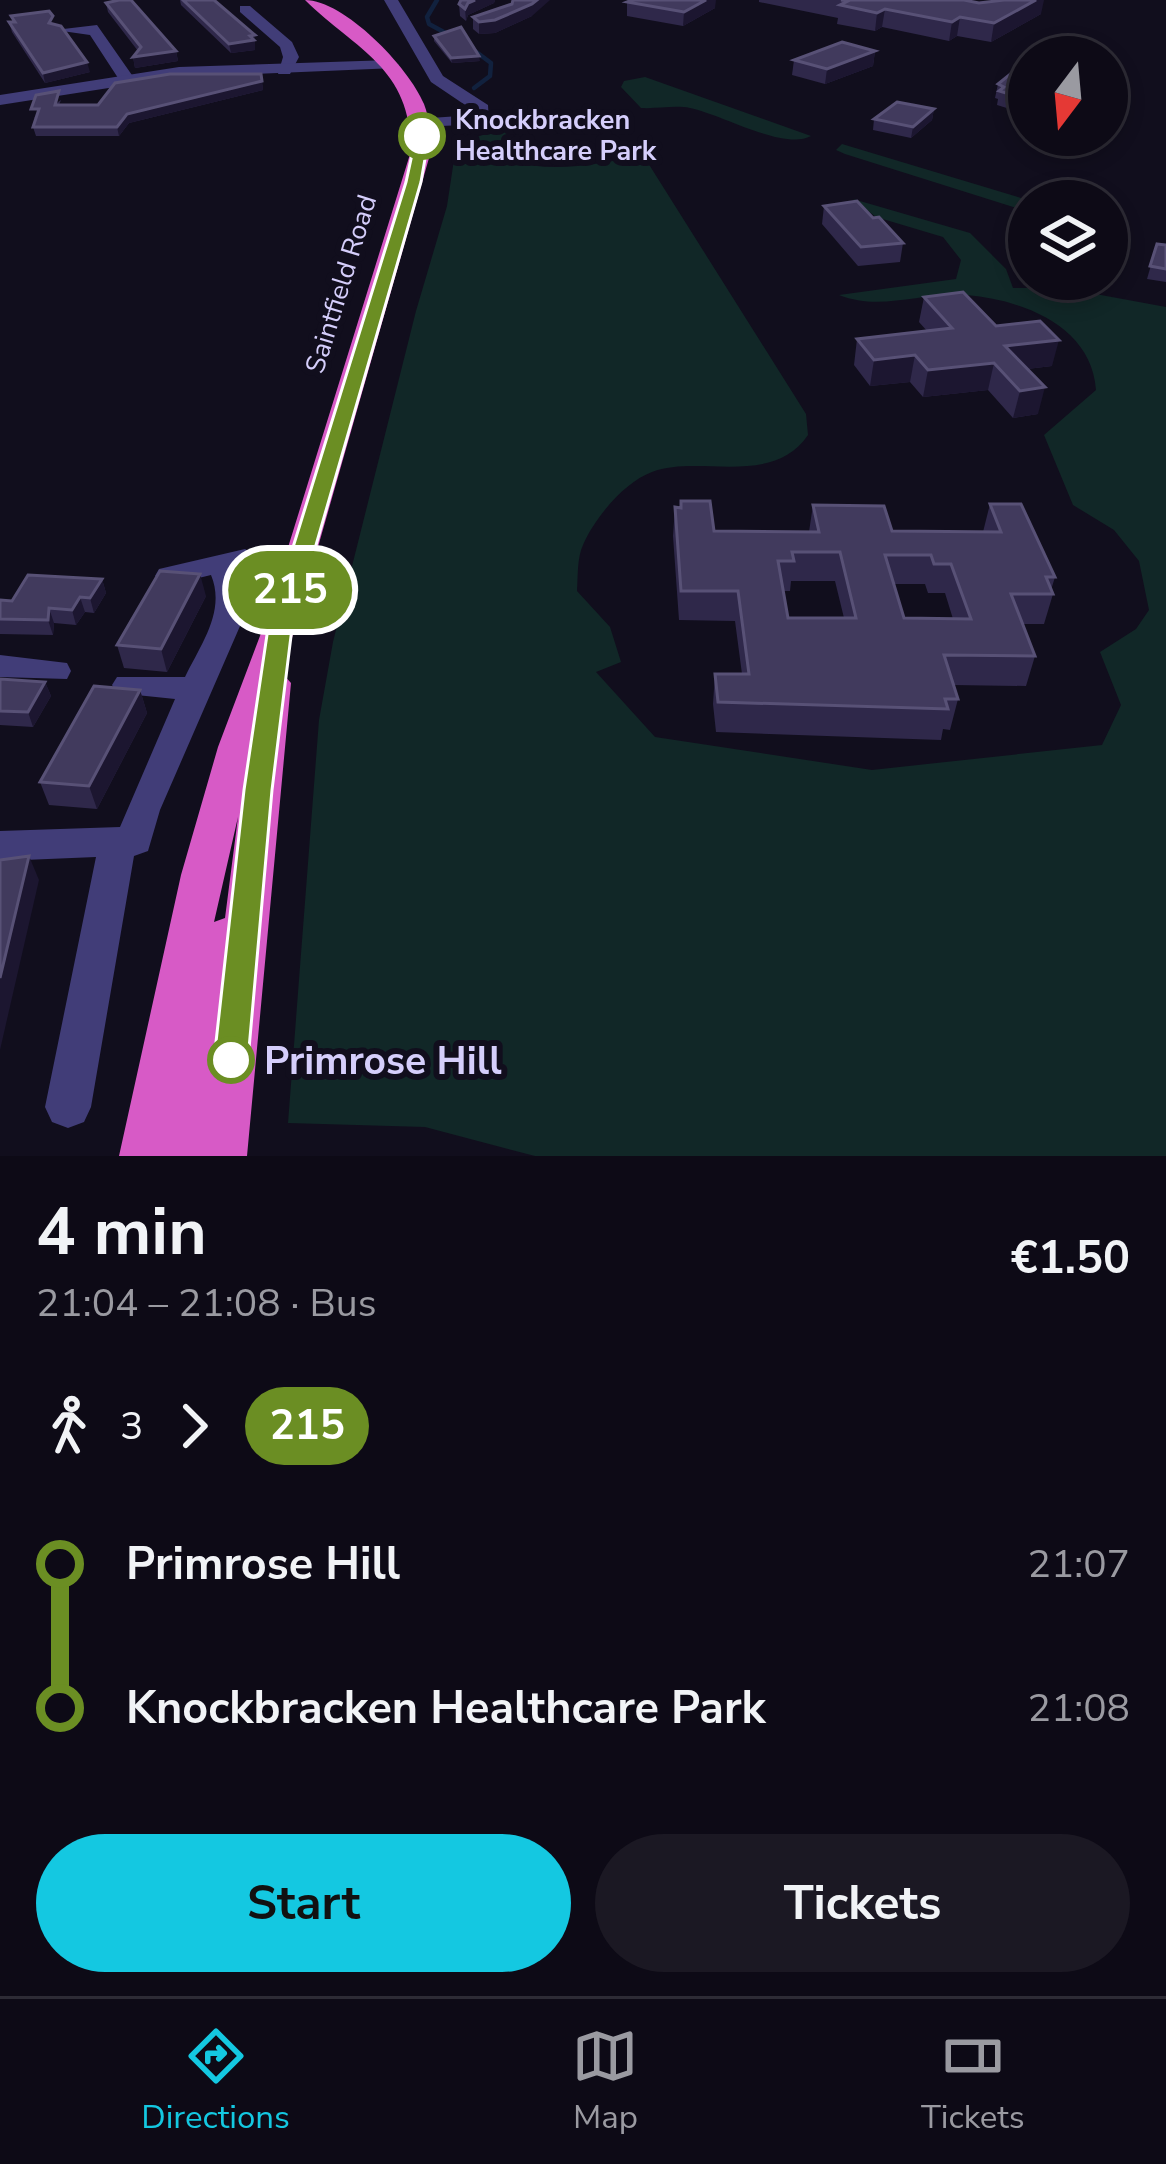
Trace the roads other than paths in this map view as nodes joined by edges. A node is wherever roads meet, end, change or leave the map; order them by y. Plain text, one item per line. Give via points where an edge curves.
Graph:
1 (312, 0) edge
2 (391, 0) edge
3 (245, 8) dead end
4 (94, 31) dead end
5 (391, 65) junction
6 (284, 71) junction
7 (126, 78) junction
8 (0, 100) edge
9 (478, 120) junction
10 (420, 126) junction
11 (170, 576) edge
12 (280, 628) junction
13 (0, 666) edge
14 (55, 671) dead end
15 (129, 685) edge
16 (195, 689) junction
17 (118, 842) junction
18 (0, 846) edge
19 (247, 900) junction
20 (68, 1107) dead end
21 (145, 1156) edge
22 (184, 1156) edge
23 (221, 1156) edge

1 - 5 highway
2 - 9 street via 437,79 480,105
3 - 6 street via 287,45
4 - 7 street
5 - 6 street
5 - 10 highway
6 - 7 street
7 - 8 street
9 - 10 street
9 - 10 street via 443,131
10 - 12 highway, Saintfield Road
11 - 16 street via 233,561 232,610
12 - 19 highway, Saintfield Road
12 - 21 highway, Saintfield Road via 249,706 202,875
13 - 14 street
15 - 16 street
16 - 17 street via 135,841
17 - 18 street
17 - 20 street
19 - 22 highway via 220,955
19 - 23 highway, Saintfield Road

